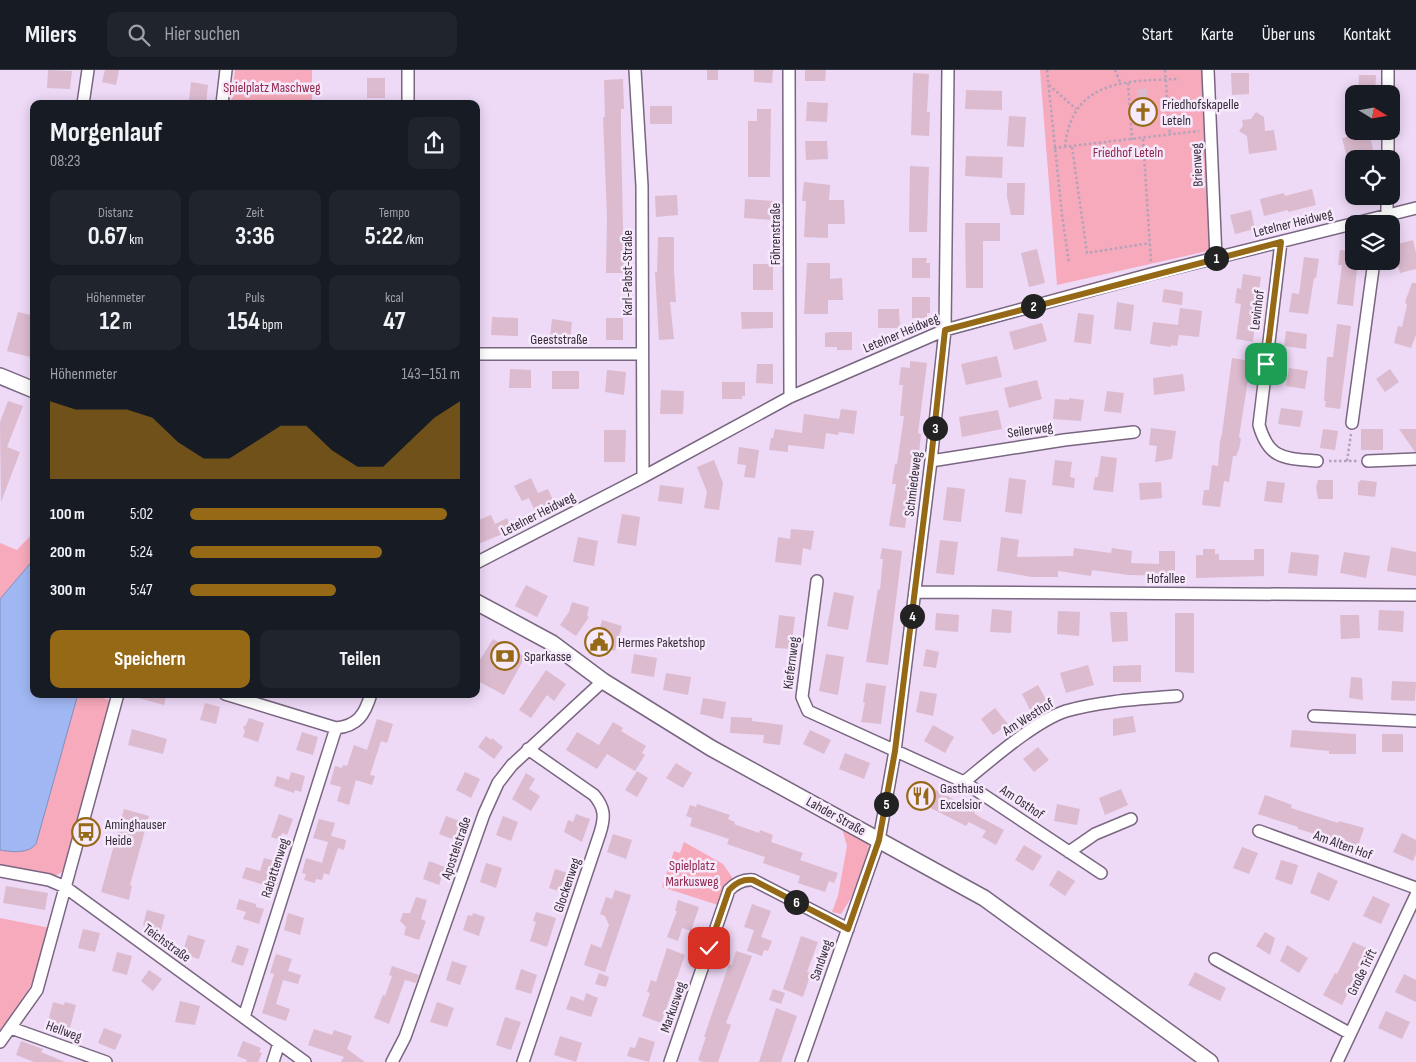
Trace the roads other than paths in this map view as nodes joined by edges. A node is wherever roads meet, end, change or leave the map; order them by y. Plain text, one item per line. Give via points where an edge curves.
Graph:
1 (88, 70) edge
2 (226, 70) edge
3 (408, 70) edge
4 (635, 70) edge
5 (789, 70) edge
6 (948, 70) edge
7 (1208, 70) edge
8 (1388, 70) edge
9 (1388, 85) edge
10 (84, 100) edge
11 (222, 100) edge
12 (408, 100) edge
13 (1388, 205) edge
14 (1416, 208) edge
15 (1388, 215) joint
16 (1345, 227) edge
17 (1281, 242) junction
18 (1216, 258) junction
19 (1373, 270) edge
20 (945, 330) junction
21 (480, 354) edge
22 (641, 354) junction
23 (0, 376) edge
24 (30, 388) edge
25 (790, 397) junction
26 (1352, 422) road end
27 (1134, 432) dead end
28 (1416, 459) edge
29 (931, 460) junction
30 (1317, 461) road end
31 (1368, 461) road end
32 (643, 477) junction
33 (480, 561) edge
34 (817, 581) dead end
35 (916, 592) junction
36 (1416, 595) edge
37 (480, 604) edge
38 (603, 681) junction
39 (1177, 696) dead end
40 (117, 698) edge
41 (238, 698) edge
42 (370, 698) edge
43 (1314, 716) dead end
44 (1416, 721) edge
45 (336, 728) junction
46 (528, 749) junction
47 (895, 751) junction
48 (964, 782) junction
49 (1131, 819) dead end
50 (1259, 831) dead end
51 (879, 840) junction
52 (1069, 852) junction
53 (0, 871) edge
54 (1101, 874) dead end
55 (65, 887) junction
56 (1416, 888) edge
57 (1416, 895) edge
58 (848, 929) junction
59 (1215, 960) dead end
60 (244, 1017) junction
61 (11, 1028) junction
62 (1349, 1033) junction
63 (0, 1042) edge
64 (279, 1043) junction
65 (106, 1062) edge
66 (272, 1062) edge
67 (305, 1062) edge
68 (392, 1062) edge
69 (523, 1062) edge
70 (670, 1062) edge
71 (801, 1062) edge
72 (1210, 1062) edge
73 (1337, 1062) edge

1 - 10 street
2 - 11 street
3 - 12 street
4 - 22 street, Karl-Pabst-Straße via 642,186
5 - 25 street, Föhrenstraße
6 - 20 street, Schmiedeweg
7 - 18 street, Brienweg
8 - 9 street
13 - 15 street
14 - 15 street, Letelner Heidweg
16 - 17 street, Letelner Heidweg
17 - 18 street, Letelner Heidweg
17 - 30 street, Levinhof via 1259,425 1263,441 1274,452 1287,458
18 - 20 street, Letelner Heidweg
19 - 26 street
20 - 25 street, Letelner Heidweg
20 - 29 street, Schmiedeweg
21 - 22 street, Geeststraße
22 - 32 street, Karl-Pabst-Straße
23 - 24 street
25 - 32 street, Letelner Heidweg
27 - 29 street, Seilerweg
28 - 31 street
29 - 35 street, Schmiedeweg
32 - 33 street, Letelner Heidweg
34 - 47 street, Kiefernweg via 802,697 804,705 815,716
35 - 36 street, Hofallee
35 - 47 street, Schmiedeweg
37 - 38 street, Lahder Straße via 552,643
38 - 46 street, Apostelstraße
38 - 51 street, Lahder Straße via 710,748
39 - 48 street, Am Westhof via 1117,702 1065,712 1034,728
40 - 55 street
41 - 45 street
42 - 45 street via 359,719 348,727
43 - 44 street
45 - 60 street, Rabattenweg
46 - 68 street, Apostelstraße via 498,783 490,798 405,1037
46 - 69 street, Glockenweg via 594,795 604,812 600,833
47 - 48 street, Am Osthof
47 - 51 street, Schmiedeweg
48 - 52 street, Am Osthof
49 - 52 street via 1095,834
50 - 56 street, Am Alten Hof
51 - 58 street, Sandweg
51 - 72 street, Lahder Straße via 984,898
52 - 54 street, Am Osthof
53 - 55 street, Teichstraße via 49,880
55 - 60 street, Teichstraße
55 - 61 street via 37,990
57 - 62 street, Große Trift
58 - 70 street, Markusweg via 753,880 746,879 734,885 729,890
58 - 71 street, Sandweg
59 - 62 street
60 - 64 street, Teichstraße
61 - 63 street
61 - 65 street, Hellweg
62 - 73 street, Große Trift
64 - 66 street
64 - 67 street, Teichstraße

